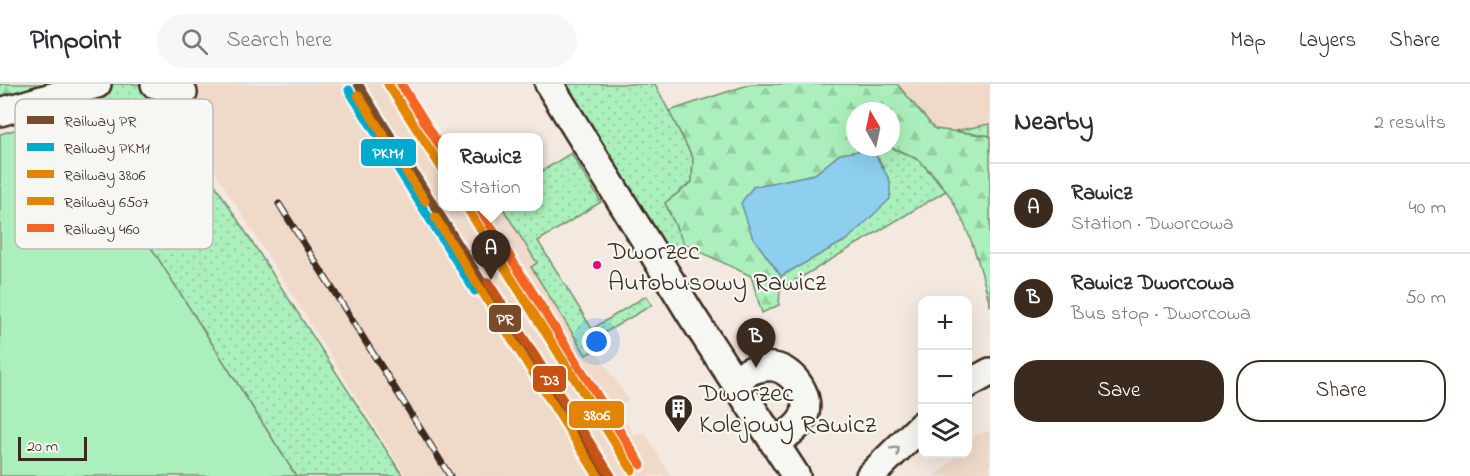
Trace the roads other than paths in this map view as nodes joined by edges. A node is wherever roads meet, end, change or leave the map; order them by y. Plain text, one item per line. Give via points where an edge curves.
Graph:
1 (97, 84) edge
2 (155, 84) edge
3 (549, 84) edge
4 (183, 93) dead end
5 (45, 99) edge
6 (15, 108) edge
7 (0, 112) edge
8 (990, 372) edge
9 (734, 379) junction
10 (972, 382) edge
11 (918, 429) edge
12 (774, 443) junction
13 (796, 476) edge
14 (870, 476) edge

1 - 5 street
2 - 4 street
3 - 9 street
6 - 7 street
8 - 10 street
9 - 12 street
9 - 12 street via 756,368 773,367 786,371 797,382 804,396 804,417 796,428
14 -> 11 street
12 - 13 street

